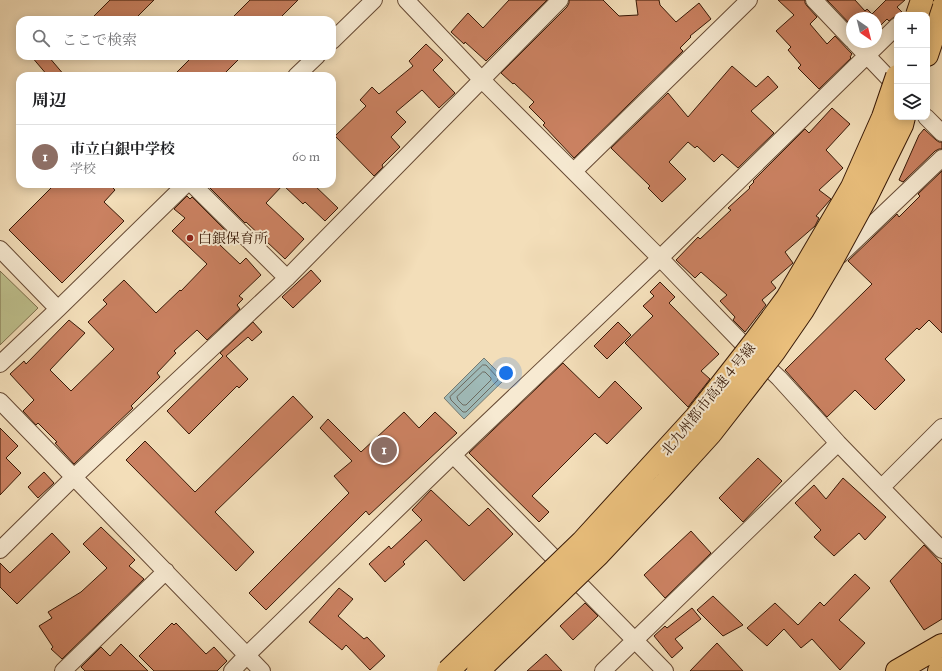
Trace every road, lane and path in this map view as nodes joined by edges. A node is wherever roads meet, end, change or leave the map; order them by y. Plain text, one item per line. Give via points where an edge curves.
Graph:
1 (374, 0) edge
2 (406, 0) edge
3 (560, 0) edge
4 (749, 0) edge
5 (814, 0) edge
6 (923, 0) edge
7 (942, 8) edge
8 (911, 12) edge
9 (918, 12) edge
10 (894, 29) edge
11 (846, 34) edge
12 (336, 37) edge
13 (860, 48) edge
14 (930, 48) edge
15 (867, 56) junction
16 (313, 60) edge
17 (300, 72) edge
18 (482, 79) junction
19 (894, 84) edge
20 (894, 84) edge
21 (903, 120) edge
22 (929, 120) edge
23 (942, 133) edge
24 (942, 158) edge
25 (574, 171) junction
26 (182, 188) edge
27 (196, 188) edge
28 (0, 249) edge
29 (660, 258) junction
30 (287, 278) junction
31 (58, 309) junction
32 (745, 346) junction
33 (0, 364) edge
34 (0, 401) edge
35 (942, 427) edge
36 (838, 443) junction
37 (453, 455) junction
38 (74, 477) junction
39 (882, 488) junction
40 (0, 550) edge
41 (942, 550) edge
42 (166, 571) junction
43 (634, 640) junction
44 (942, 645) edge
45 (247, 655) junction
46 (942, 669) edge
47 (63, 671) edge
48 (232, 671) edge
49 (262, 671) edge
50 (448, 671) edge
51 (478, 671) edge
52 (603, 671) edge
53 (665, 671) edge
54 (897, 671) edge
55 (939, 671) edge

1 - 12 street
2 - 18 street
3 - 18 street
4 - 25 street
5 - 11 street
6 - 8 street
6 - 9 highway, bridge
7 - 14 highway
10 - 15 street
13 - 15 street
15 - 19 street
15 - 29 street
16 - 17 street
18 - 25 street
18 - 30 street
20 - 50 highway, 北九州都市高速４号線, bridge via 883,117 852,187 787,298 756,340 696,417 582,542
21 - 51 highway, 北九州都市高速４号線, bridge via 867,196 830,264 774,352 711,433 662,487 599,554
22 - 23 street
24 - 32 street
25 - 29 street
26 - 31 street
27 - 30 street
28 - 31 street
29 - 32 street
29 - 37 street
30 - 38 street
31 - 33 street
32 - 36 street via 779,378
34 - 38 street
35 - 39 street
36 - 39 street
36 - 43 street
37 - 43 street
37 - 45 street
38 - 40 street
38 - 42 street
39 - 41 street
42 - 45 street
42 - 47 street
43 - 52 street
43 - 53 street
44 - 54 highway
45 - 48 street
45 - 49 street
46 - 55 highway

